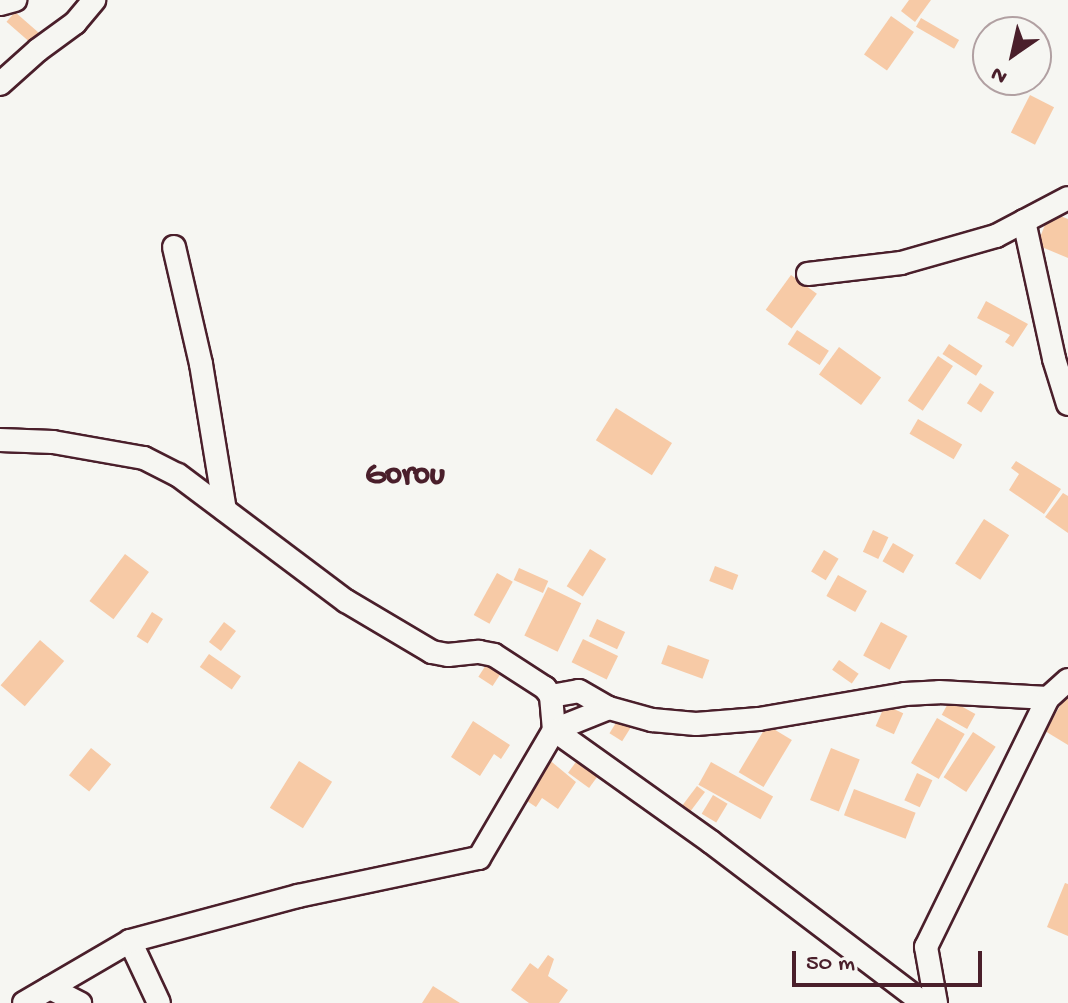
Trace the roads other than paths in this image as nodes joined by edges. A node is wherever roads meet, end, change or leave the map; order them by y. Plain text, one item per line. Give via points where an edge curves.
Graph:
1 (15, 0) edge
2 (94, 0) edge
3 (0, 4) edge
4 (0, 84) edge
5 (1068, 198) edge
6 (1024, 221) junction
7 (174, 247) dead end
8 (808, 274) dead end
9 (1068, 404) edge
10 (0, 440) edge
11 (225, 510) junction
12 (1068, 680) edge
13 (551, 696) junction
14 (1048, 698) junction
15 (609, 708) junction
16 (554, 730) junction
17 (130, 941) junction
18 (50, 988) junction
19 (24, 1003) edge
20 (80, 1003) edge
21 (159, 1003) edge
22 (923, 1003) edge
23 (936, 1003) edge

1 - 3 street
2 - 4 street via 75,23
5 - 6 street
6 - 8 street via 996,236 901,263
6 - 9 street
7 - 11 street via 201,364
10 - 11 street via 53,442 144,458 178,475
11 - 13 street via 346,601 432,652 494,655
12 - 14 street
13 - 15 street via 579,691
13 - 16 street
14 - 15 street via 905,694 759,719 696,724 652,720
14 - 23 street via 926,947
15 - 16 street
16 - 17 street via 479,858 298,896
16 - 22 street
17 - 18 street
17 - 21 street
18 - 19 street
18 - 20 street

